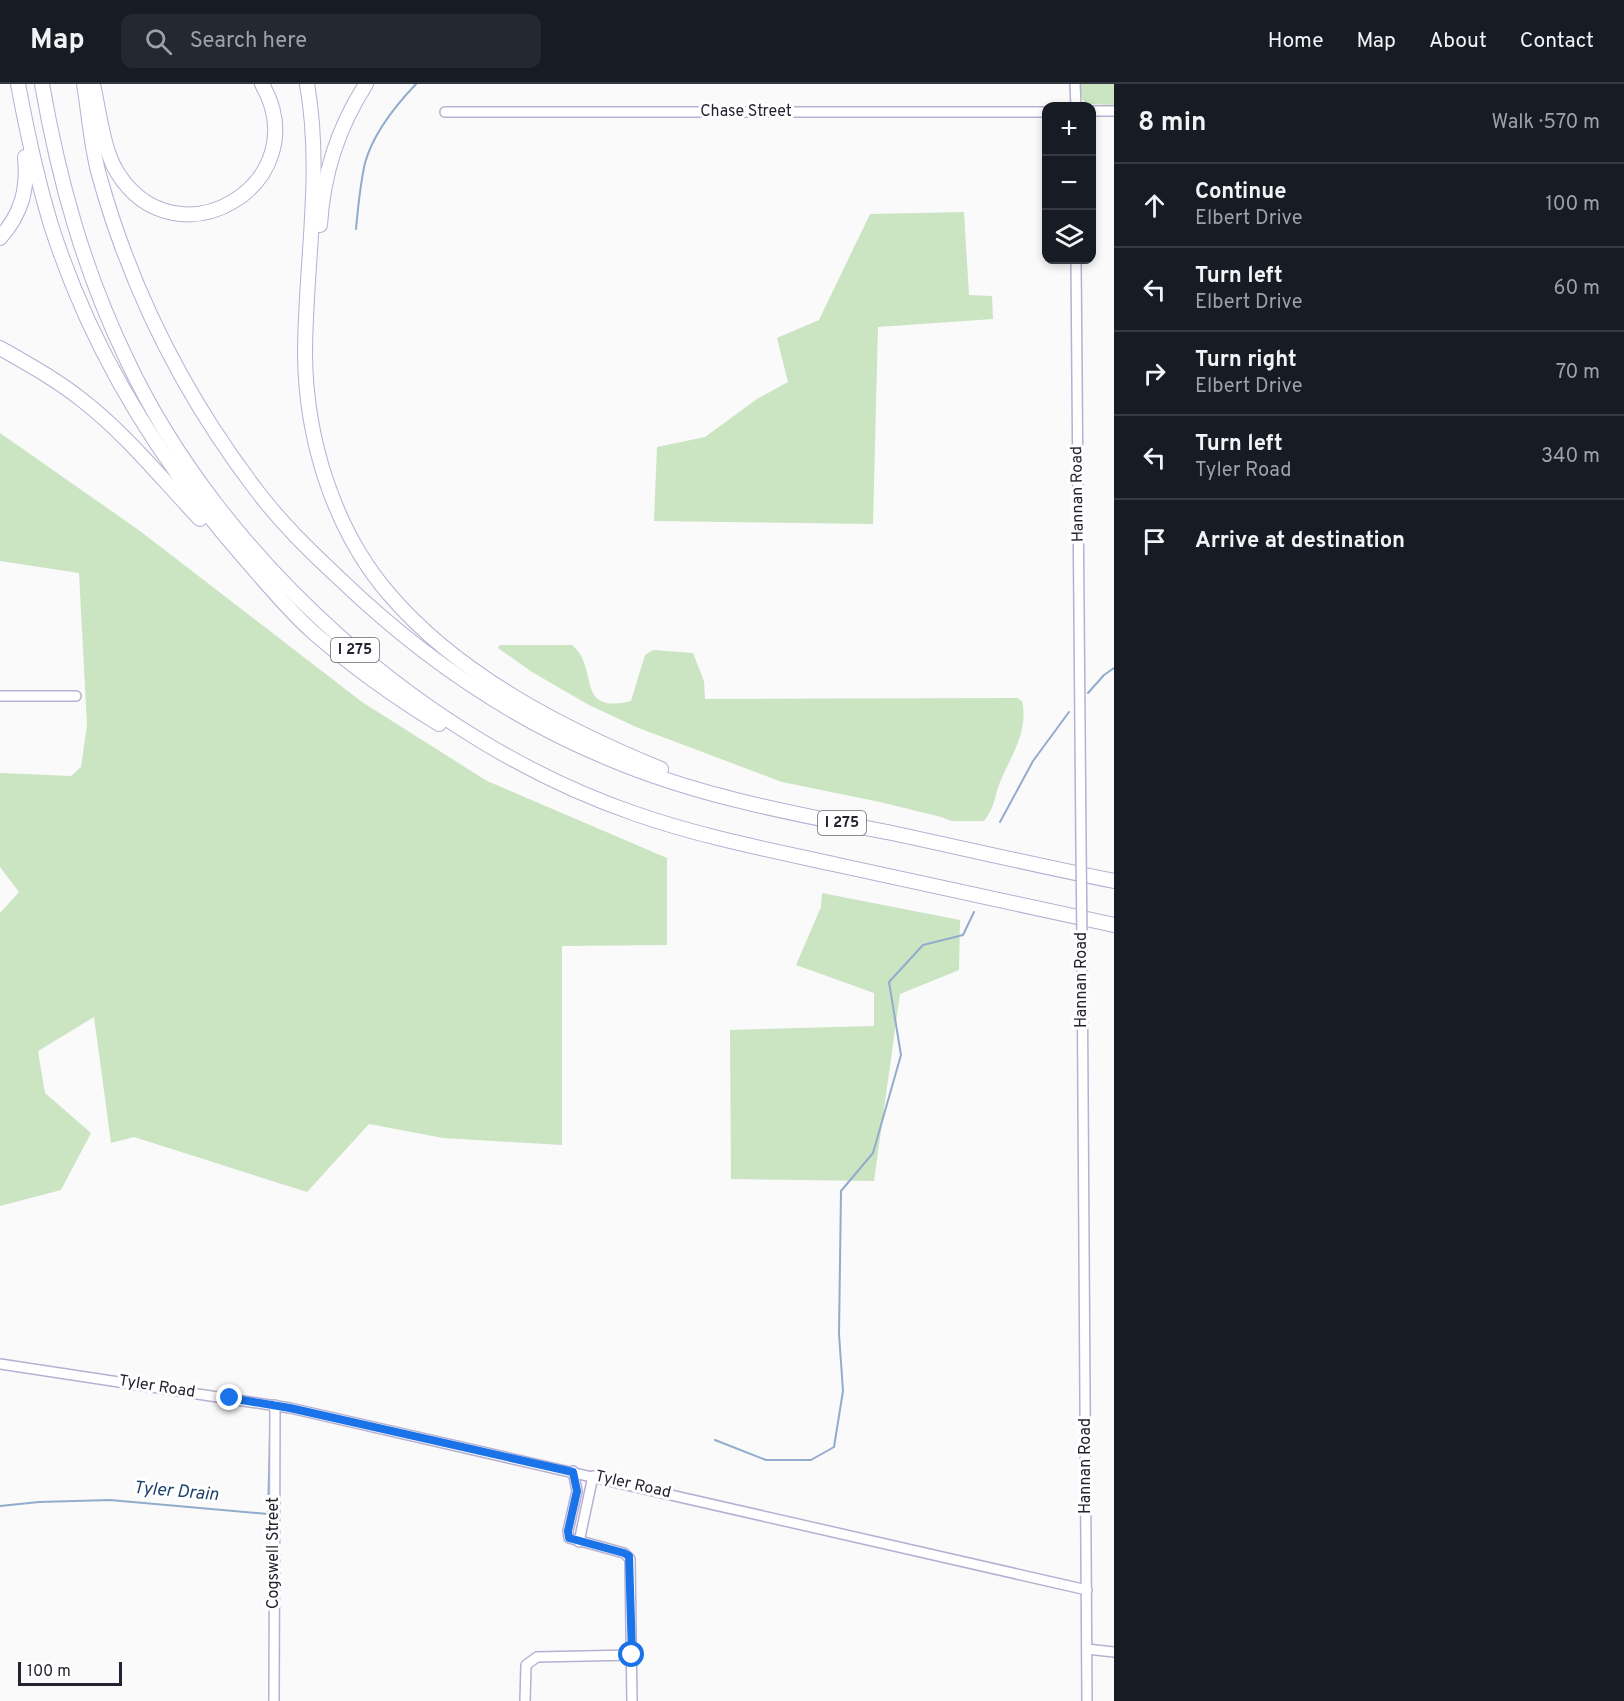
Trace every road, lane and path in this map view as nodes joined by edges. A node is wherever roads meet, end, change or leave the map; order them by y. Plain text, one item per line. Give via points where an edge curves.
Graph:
1 (16, 84) edge
2 (42, 84) edge
3 (84, 84) edge
4 (93, 84) edge
5 (262, 84) edge
6 (307, 84) edge
7 (366, 84) edge
8 (1075, 84) edge
9 (1076, 102) edge
10 (1096, 111) edge
11 (1114, 111) edge
12 (445, 112) dead end
13 (1042, 112) edge
14 (0, 238) edge
15 (1076, 264) edge
16 (0, 348) edge
17 (308, 380) junction
18 (275, 594) junction
19 (0, 696) edge
20 (76, 696) dead end
21 (524, 765) junction
22 (711, 794) junction
23 (1114, 881) edge
24 (1114, 925) edge
25 (0, 1364) edge
26 (275, 1406) junction
27 (573, 1472) junction
28 (593, 1476) junction
29 (576, 1541) junction
30 (1087, 1590) junction
31 (1087, 1649) junction
32 (1114, 1652) edge
33 (632, 1655) junction
34 (274, 1701) edge
35 (525, 1701) edge
36 (632, 1701) edge
37 (1087, 1701) edge

1 - 14 highway via 27,178 19,212
1 - 18 highway via 51,225 102,350 132,406 180,480
2 - 21 highway, I 275 via 60,172 86,263 128,362 167,433 205,489 273,571 340,637 442,716
3 - 22 highway, I 275 via 98,172 138,287 171,357 215,433 281,521 395,629 449,670 537,724 609,759
4 - 5 highway via 109,156 126,185 148,203 193,214 237,201 267,167 275,125 271,102
6 - 17 highway via 314,153 305,356
7 - 17 highway via 338,139 323,196
8 - 9 street
10 - 11 street
12 - 13 street, Chase Street
15 - 30 street, Hannan Road, bridge
16 - 18 highway via 68,390 109,424 255,579
17 - 22 highway via 321,463 342,520 369,568 407,615 457,657 542,713
18 - 21 highway via 313,632 384,688 459,737
19 - 20 street
21 - 24 highway, I 275 via 634,814 718,839
22 - 23 highway, I 275
25 - 26 street, Tyler Road
26 - 27 street, Tyler Road
26 - 34 street, Cogswell Street
27 - 28 street, Tyler Road
27 - 29 street via 577,1491 568,1534
28 - 29 street
28 - 30 street, Tyler Road
29 - 33 street via 629,1556
30 - 31 street, Hannan Road
31 - 32 street
31 - 37 street, Hannan Road
33 - 35 street via 537,1658 526,1665
33 - 36 street

